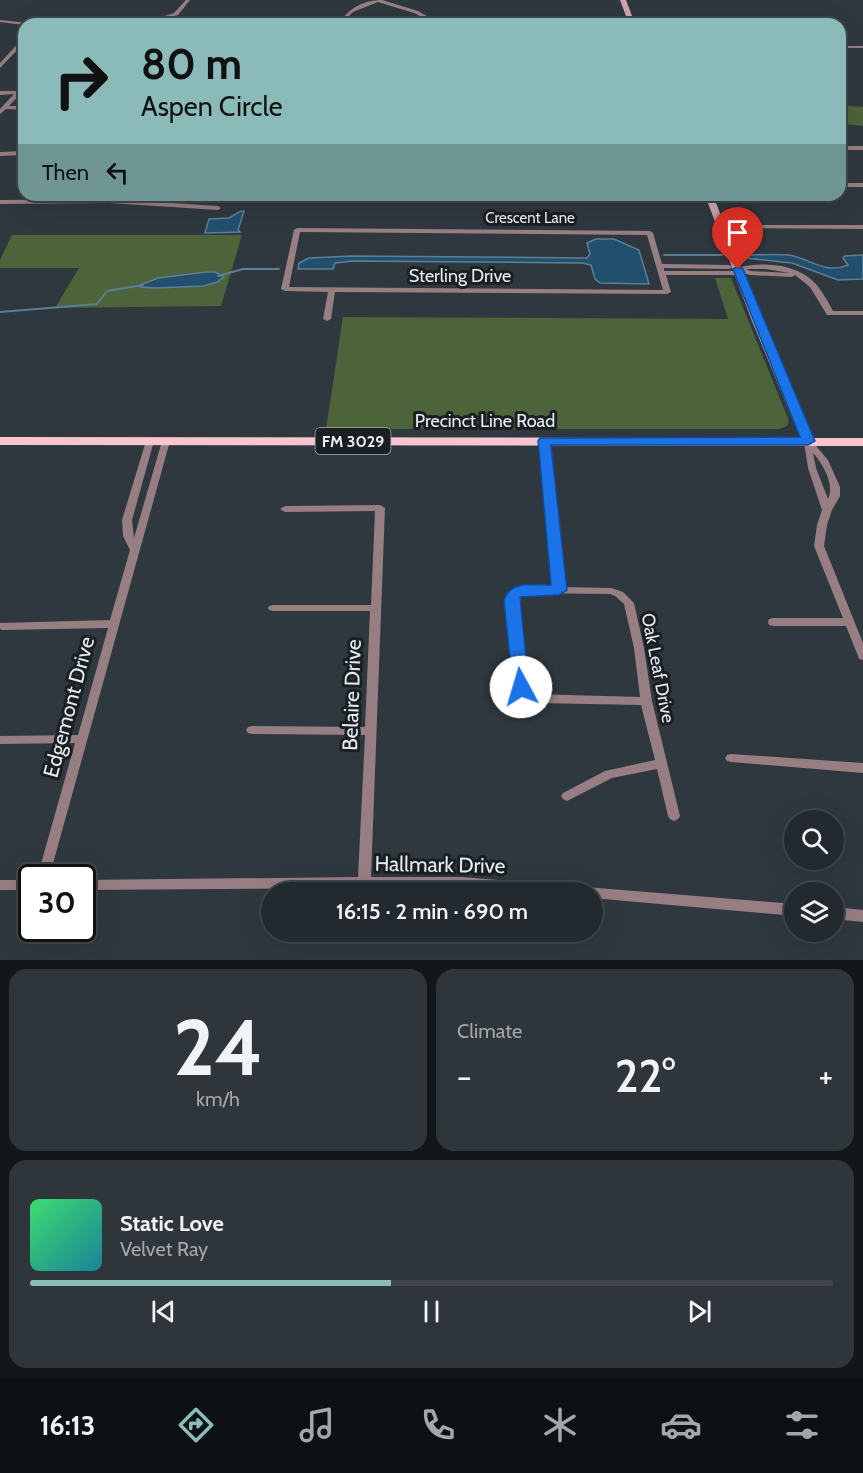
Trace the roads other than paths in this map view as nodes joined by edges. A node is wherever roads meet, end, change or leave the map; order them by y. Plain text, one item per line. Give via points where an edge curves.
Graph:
1 (188, 0) edge
2 (377, 0) edge
3 (622, 0) edge
4 (164, 18) edge
5 (344, 18) edge
6 (428, 18) edge
7 (630, 18) edge
8 (0, 21) edge
9 (18, 23) edge
10 (18, 46) edge
11 (846, 47) edge
12 (863, 47) edge
13 (0, 66) edge
14 (17, 94) joint
15 (0, 95) edge
16 (6, 107) junction
17 (18, 108) edge
18 (0, 112) edge
19 (846, 148) edge
20 (863, 148) edge
21 (18, 153) edge
22 (0, 154) edge
23 (846, 185) edge
24 (863, 185) edge
25 (22, 201) edge
26 (126, 201) edge
27 (711, 201) edge
28 (0, 202) edge
29 (218, 208) dead end
30 (722, 227) junction
31 (863, 227) edge
32 (297, 230) joint
33 (660, 269) junction
34 (738, 270) junction
35 (332, 290) junction
36 (863, 313) edge
37 (327, 319) dead end
38 (0, 441) edge
39 (150, 441) junction
40 (166, 441) junction
41 (544, 441) junction
42 (808, 441) junction
43 (863, 442) edge
44 (285, 509) dead end
45 (826, 510) junction
46 (134, 548) junction
47 (559, 590) junction
48 (273, 608) dead end
49 (375, 608) junction
50 (773, 622) dead end
51 (849, 622) junction
52 (112, 624) junction
53 (2, 626) dead end
54 (863, 656) edge
55 (646, 701) junction
56 (252, 730) dead end
57 (370, 731) junction
58 (80, 739) junction
59 (0, 740) edge
60 (731, 759) dead end
61 (662, 763) junction
62 (863, 768) edge
63 (567, 796) dead end
64 (674, 816) dead end
65 (47, 864) edge
66 (364, 882) edge
67 (261, 884) edge
68 (0, 885) edge
69 (18, 885) edge
70 (96, 885) edge
71 (603, 894) edge
72 (784, 909) edge
73 (844, 914) edge
74 (863, 916) edge

1 - 4 street via 176,14
2 - 5 street
2 - 6 street
3 - 7 main road
8 - 9 street
10 - 13 street
11 - 12 street
14 - 15 street
14 - 16 street
16 - 17 street
16 - 18 street
19 - 20 street
21 - 22 street
23 - 24 street
25 - 28 street
26 - 29 street
27 - 30 main road
30 - 31 street
30 - 34 main road
32 - 33 street, Crescent Lane via 650,232
32 - 35 street, Sterling Drive via 285,289
33 - 34 street
33 - 35 street, Sterling Drive via 667,292
34 - 36 street via 807,278 830,313
34 - 42 main road
35 - 37 street
38 - 39 main road, Precinct Line Road / FM 3029
39 - 40 main road, Precinct Line Road / FM 3029
39 - 46 street, Edgemont Drive via 127,520
40 - 41 main road, Precinct Line Road / FM 3029
40 - 46 street, Edgemont Drive
41 - 42 main road, Precinct Line Road / FM 3029
41 - 47 street
42 - 43 main road, Precinct Line Road / FM 3029
42 - 45 street via 807,458
42 - 45 street via 824,460 835,487 835,496
44 - 49 street, Belaire Drive via 380,508
45 - 51 street via 819,546
46 - 52 street, Edgemont Drive
47 - 55 street, Oak Leaf Drive via 611,591 626,599 639,648
47 - 55 street via 522,590 513,594 524,694 536,699
48 - 49 street
49 - 57 street, Belaire Drive
50 - 51 street
51 - 54 street
52 - 53 street
52 - 58 street, Edgemont Drive
55 - 61 street, Oak Leaf Drive
56 - 57 street
57 - 66 street, Belaire Drive
58 - 59 street
58 - 65 street, Edgemont Drive
60 - 62 street
61 - 63 street via 609,774
61 - 64 street, Oak Leaf Drive
67 - 70 street, Hallmark Drive
68 - 69 street
71 - 72 street, Hallmark Drive
73 - 74 street

